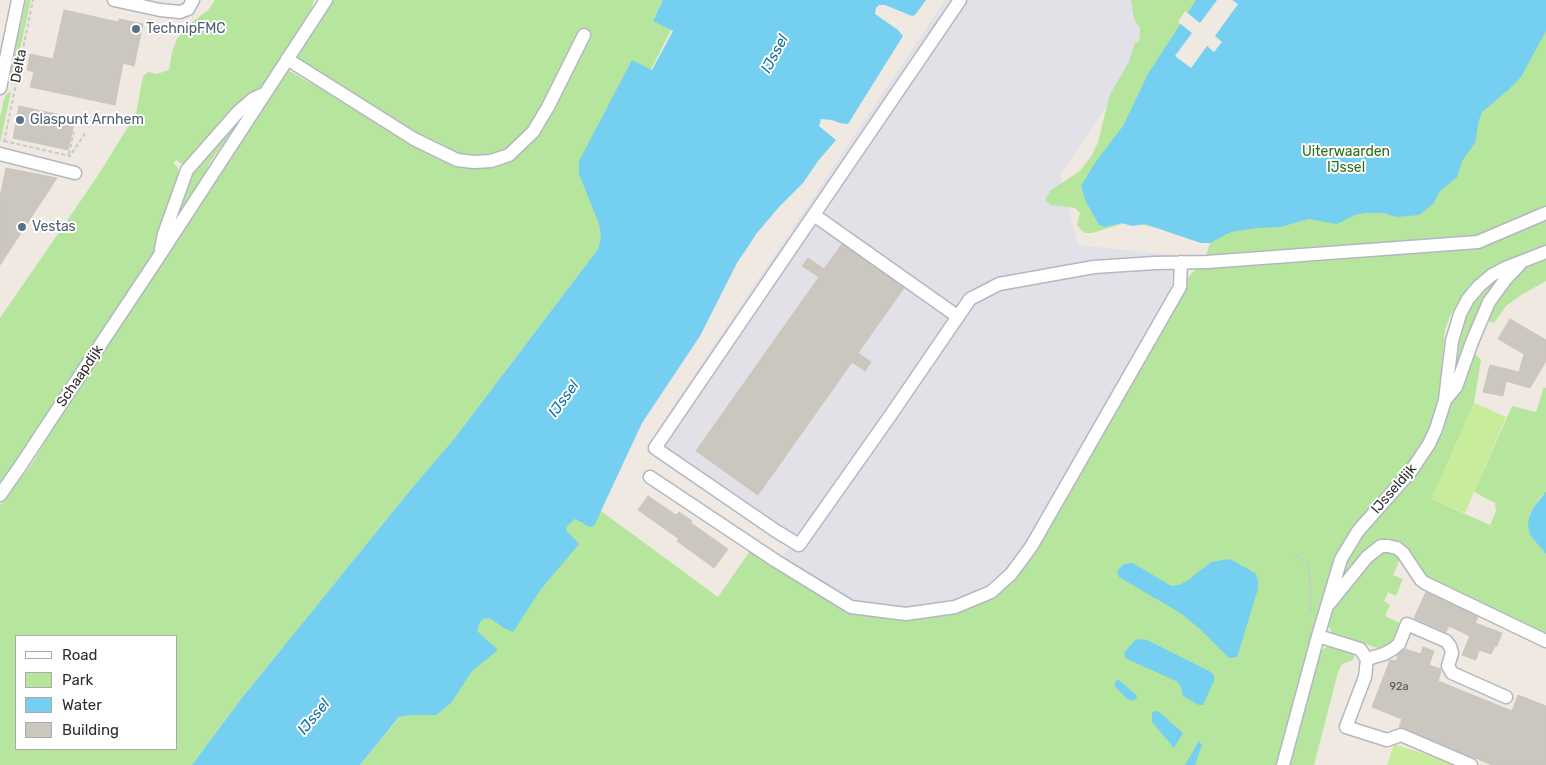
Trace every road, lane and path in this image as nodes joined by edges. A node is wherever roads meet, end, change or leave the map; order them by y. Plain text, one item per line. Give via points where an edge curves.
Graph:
1 (18, 0) edge
2 (33, 0) edge
3 (114, 0) edge
4 (193, 0) edge
5 (320, 0) edge
6 (326, 0) edge
7 (960, 0) edge
8 (316, 15) junction
9 (584, 35) dead end
10 (288, 59) junction
11 (0, 88) edge
12 (266, 92) junction
13 (74, 130) dead end
14 (86, 132) dead end
15 (4, 141) junction
16 (1, 154) edge
17 (69, 155) junction
18 (75, 172) dead end
19 (1546, 214) edge
20 (814, 215) junction
21 (1546, 252) edge
22 (159, 256) junction
23 (1523, 261) junction
24 (1181, 262) junction
25 (957, 316) junction
26 (1445, 400) junction
27 (650, 477) dead end
28 (0, 495) edge
29 (1296, 555) dead end
30 (1326, 608) junction
31 (1318, 636) junction
32 (1546, 642) edge
33 (1367, 659) junction
34 (1506, 697) dead end
35 (1283, 765) edge
36 (1472, 765) edge

1 - 11 street, Delta
2 - 15 path, Delta
3 - 4 street via 180,12 188,9
5 - 8 street
6 - 8 street, Schaapdijk
7 - 20 street
8 - 10 street, Schaapdijk
9 - 10 street via 533,132 509,155 474,162 457,160 414,139
10 - 12 street, Schaapdijk
12 - 22 street, Schaapdijk
12 - 22 street, Schaapdijk via 238,112 187,170
13 - 17 path
14 - 17 path
15 - 16 path, Delta
15 - 17 path
16 - 18 street
19 - 24 street via 1478,242
20 - 25 street
20 - 25 street via 655,448 799,545
21 - 23 street, IJsseldijk
22 - 28 street, Schaapdijk
23 - 26 street via 1489,302 1456,387
23 - 26 street, IJsseldijk via 1505,268 1479,286 1468,299 1452,341
24 - 25 street via 1094,267 999,284 970,299
24 - 27 street via 1180,287 1031,547 1012,574 990,592 956,607 906,614 851,607
26 - 30 street, IJsseldijk via 1436,429 1411,471 1350,542 1341,559
29 - 31 path via 1309,569 1311,628
30 - 31 street, IJsseldijk
30 - 32 street via 1367,558 1381,546 1388,546 1403,553 1425,583
31 - 33 street via 1360,649
31 - 35 street, IJsseldijk
33 - 34 street via 1394,649 1407,624 1446,641 1452,653 1448,666 1452,673
33 - 36 street via 1346,727 1387,740 1401,735

